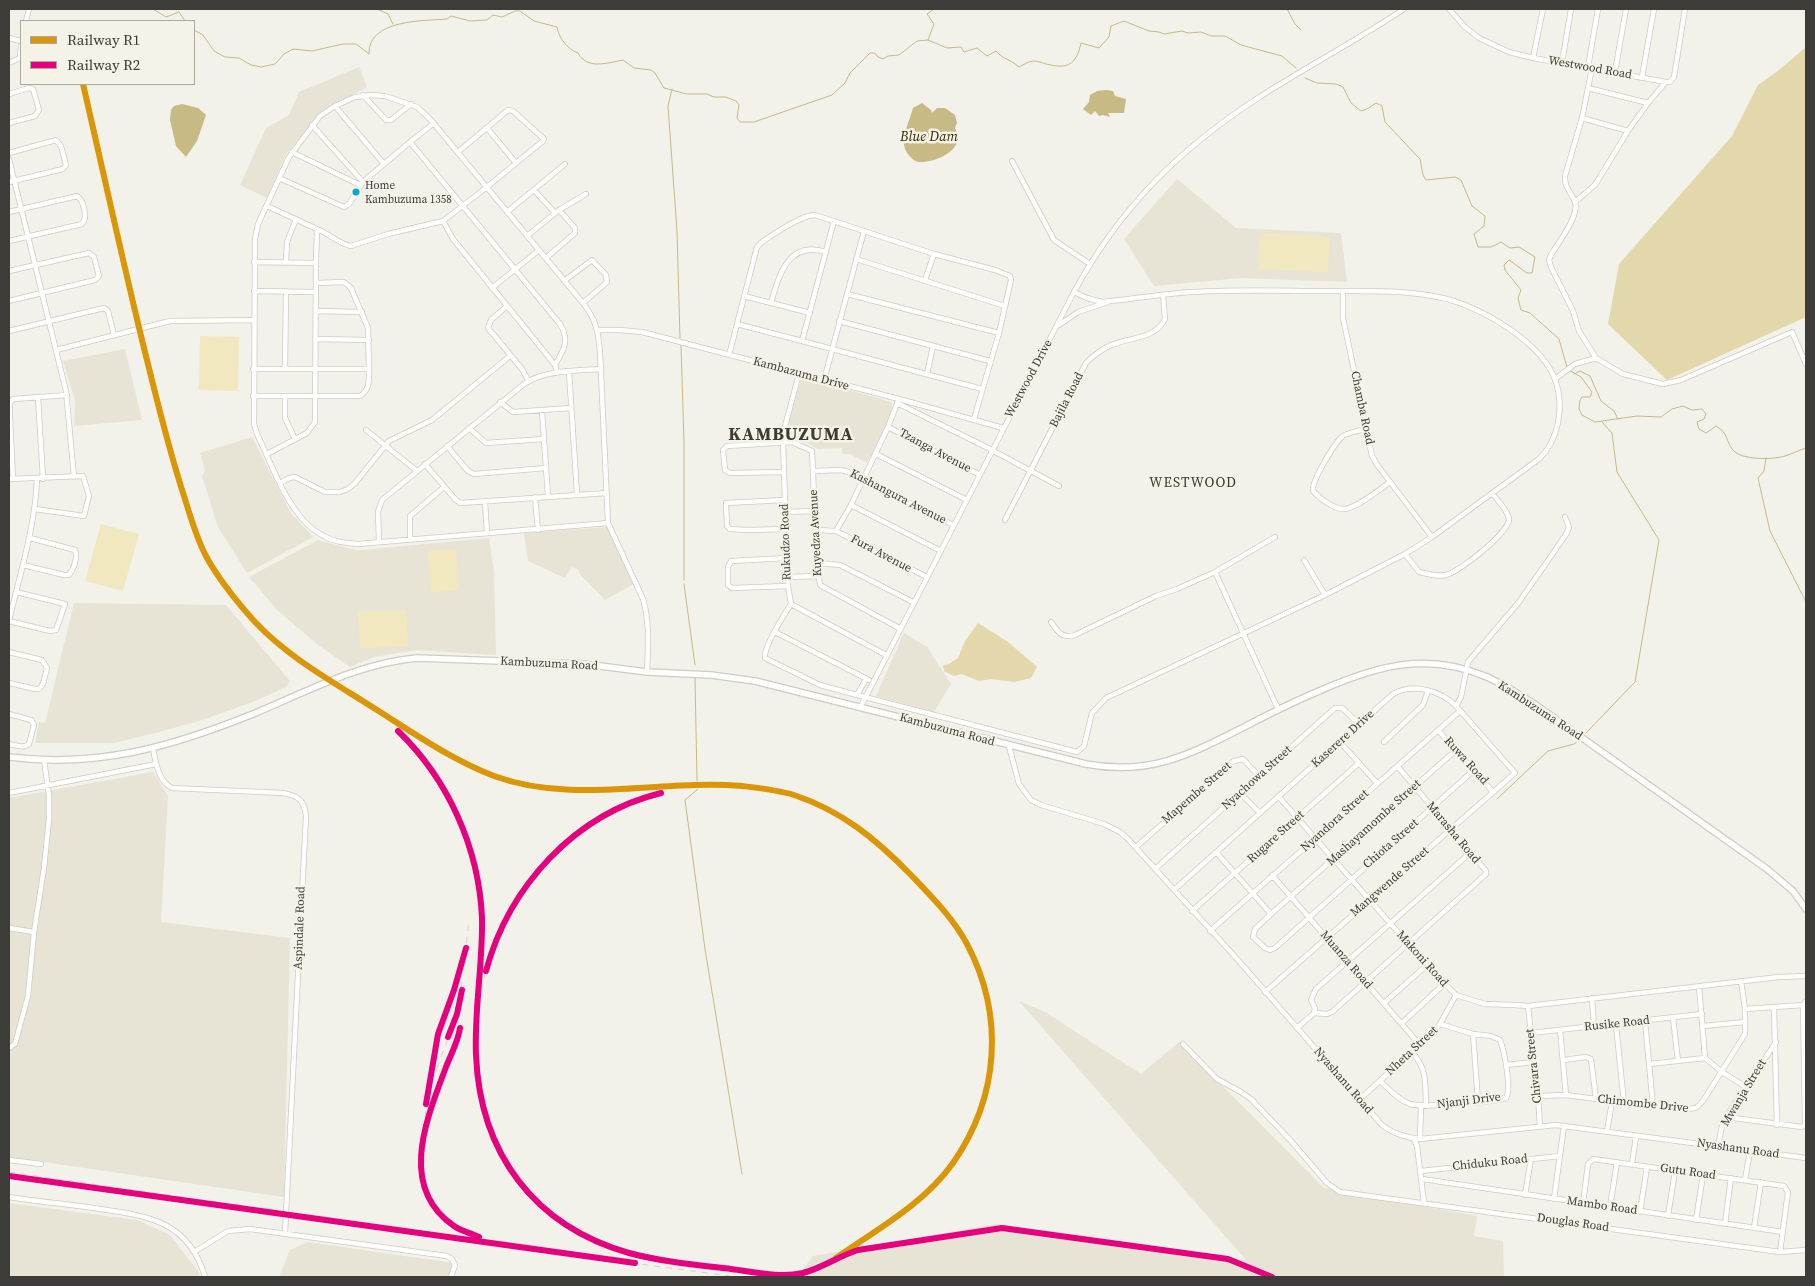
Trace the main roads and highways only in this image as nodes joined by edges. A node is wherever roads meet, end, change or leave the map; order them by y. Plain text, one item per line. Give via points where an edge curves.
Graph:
1 (9, 757) edge
2 (1806, 909) edge

1 - 2 main road, Kambuzuma Road via 88,760 153,749 348,674 392,661 417,658 584,664 755,682 1009,746 1094,766 1120,768 1144,766 1186,755 1349,678 1389,666 1439,665 1486,677 1557,720 1777,877

